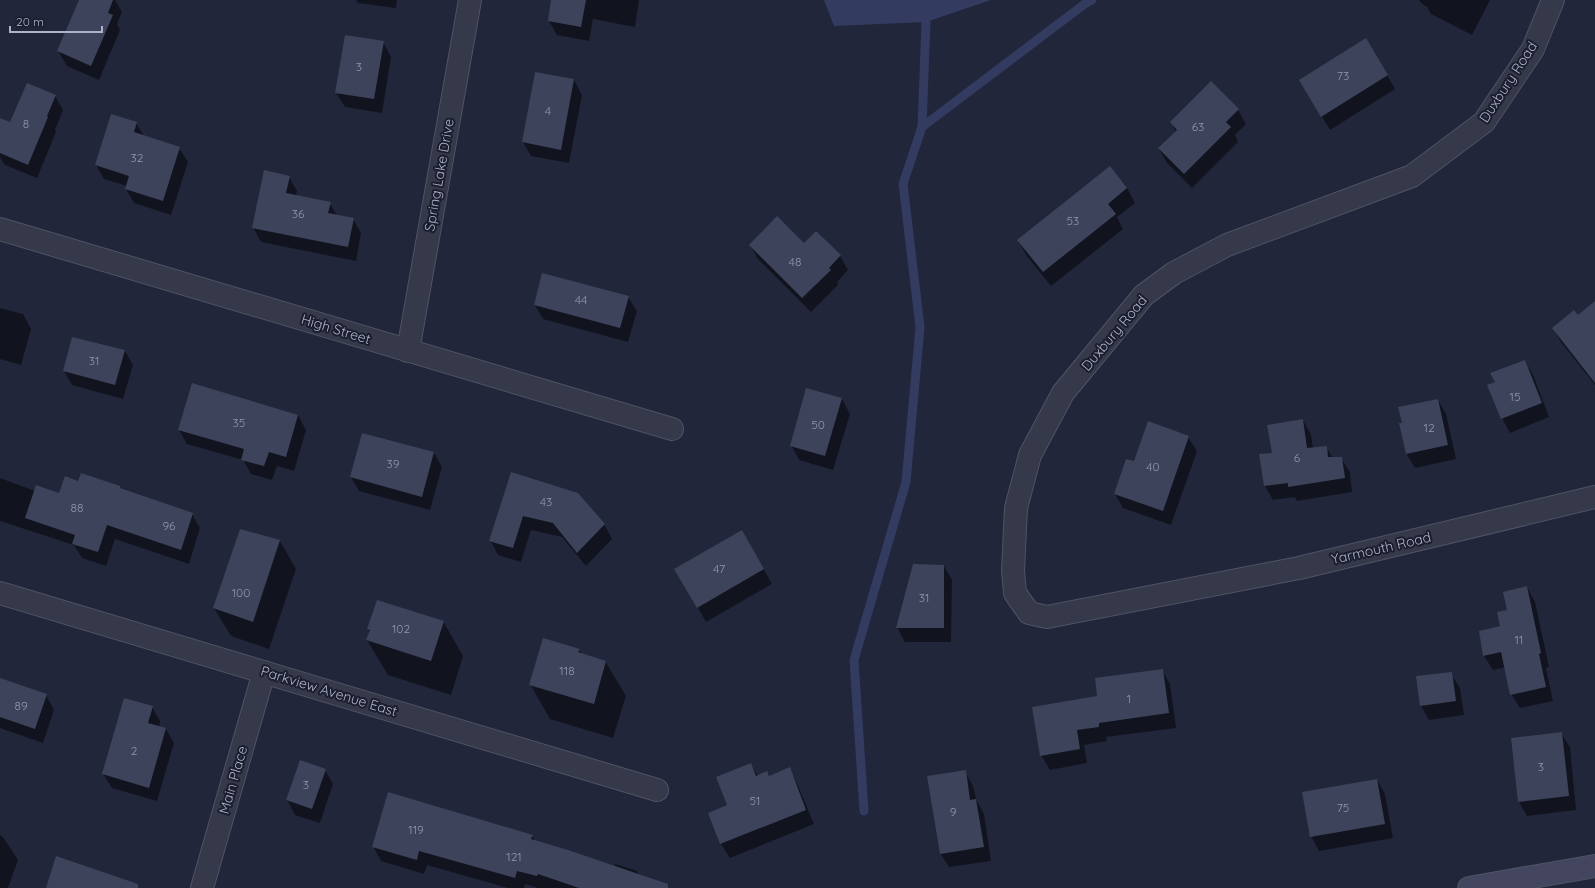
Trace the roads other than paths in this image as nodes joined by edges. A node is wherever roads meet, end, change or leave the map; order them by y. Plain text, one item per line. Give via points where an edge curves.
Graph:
1 (470, 0) edge
2 (1552, 0) edge
3 (0, 229) edge
4 (408, 351) junction
5 (672, 429) dead end
6 (1595, 497) edge
7 (0, 593) edge
8 (1166, 593) joint
9 (264, 672) junction
10 (657, 790) dead end
11 (1595, 866) edge
12 (202, 888) edge
13 (1469, 888) edge

1 - 4 street, Spring Lake Drive
2 - 8 street, Duxbury Road via 1533,49 1484,122 1412,176 1228,245 1174,273 1144,295 1063,393 1030,456 1016,508 1012,571 1015,593 1029,613 1047,616
3 - 4 street, High Street
4 - 5 street, High Street
6 - 8 street, Yarmouth Road via 1299,568
7 - 9 street, Parkview Avenue East
9 - 10 street, Parkview Avenue East
9 - 12 street, Main Place
11 - 13 main road

